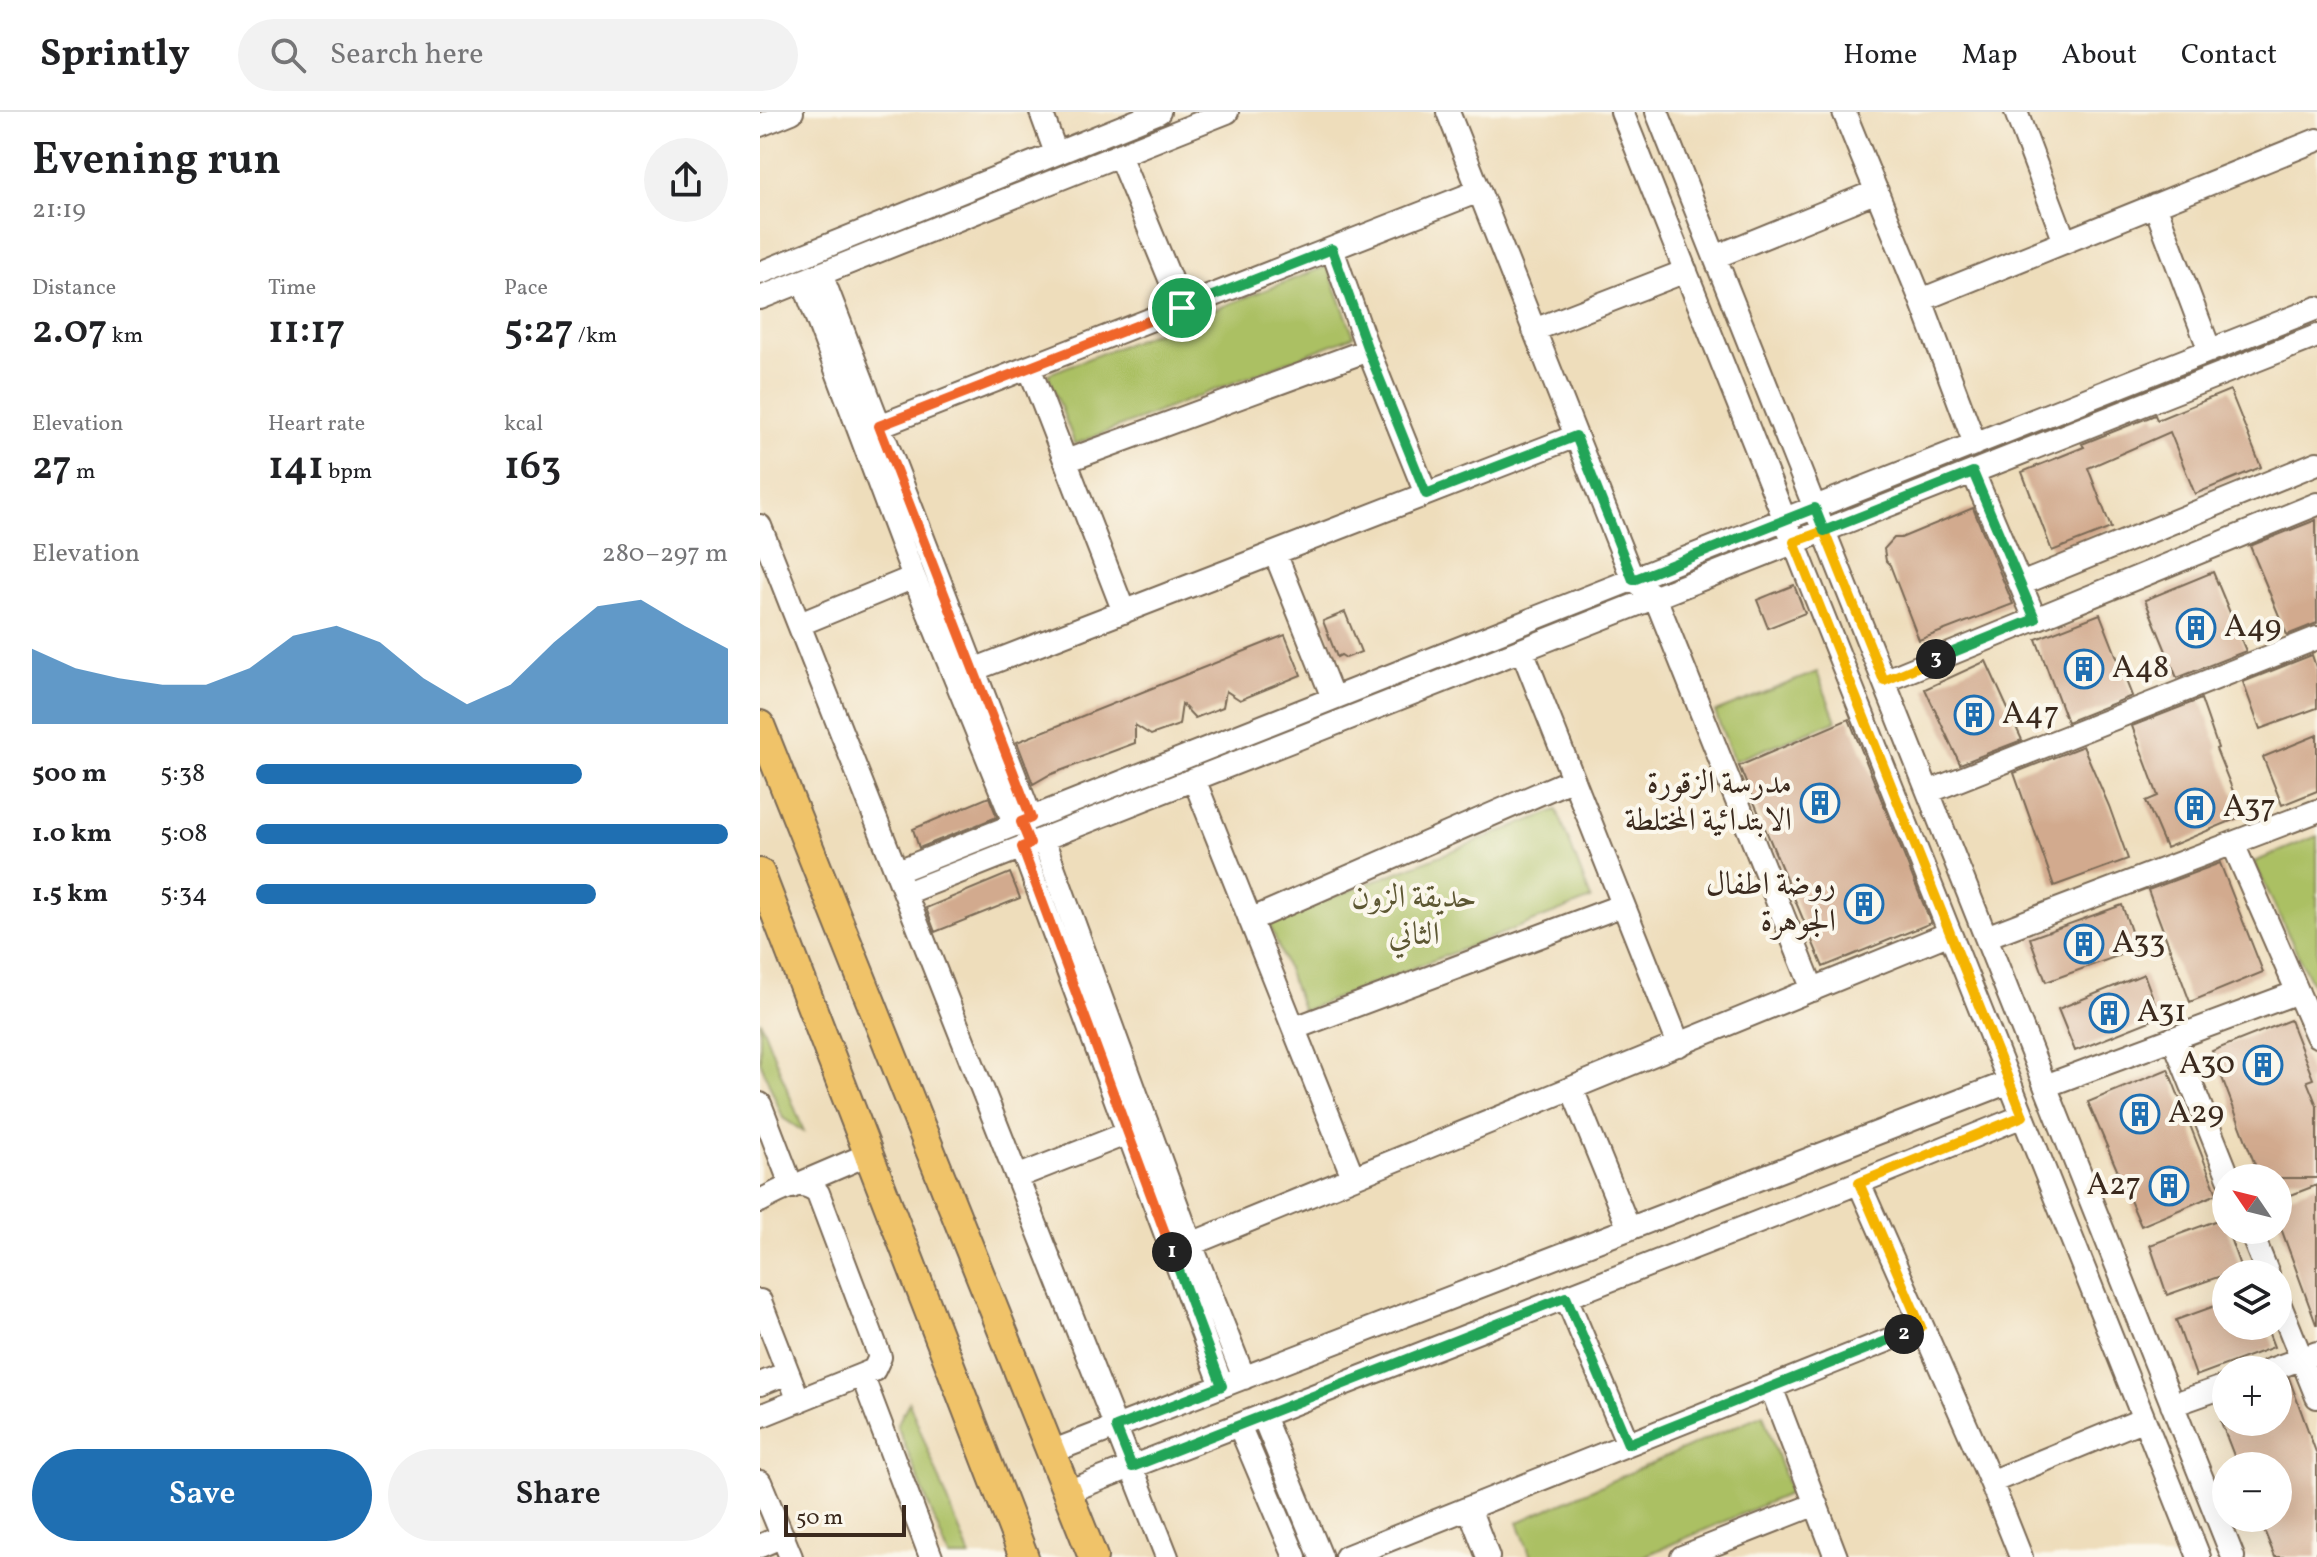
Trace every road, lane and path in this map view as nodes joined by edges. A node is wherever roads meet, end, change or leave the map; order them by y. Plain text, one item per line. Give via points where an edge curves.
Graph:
1 (792, 112) edge
2 (1041, 112) edge
3 (1159, 112) edge
4 (1227, 112) edge
5 (1448, 112) edge
6 (1622, 112) edge
7 (1657, 112) edge
8 (1844, 112) edge
9 (2016, 112) edge
10 (760, 125) edge
11 (2317, 140) edge
12 (1056, 153) junction
13 (1119, 155) junction
14 (1479, 191) junction
15 (1877, 191) junction
16 (2155, 205) junction
17 (2065, 242) junction
18 (1332, 249) junction
19 (1715, 257) junction
20 (1686, 271) junction
21 (760, 273) edge
22 (812, 277) junction
23 (760, 298) edge
24 (1921, 300) junction
25 (1182, 308) junction
26 (2317, 308) edge
27 (1534, 330) junction
28 (2317, 336) edge
29 (1368, 350) junction
30 (2210, 351) junction
31 (1029, 367) junction
32 (879, 426) junction
33 (1576, 436) junction
34 (1975, 444) junction
35 (1066, 461) junction
36 (2317, 463) edge
37 (1973, 472) junction
38 (1426, 494) junction
39 (2317, 504) edge
40 (1815, 508) junction
41 (1785, 519) junction
42 (760, 526) edge
43 (1824, 531) junction
44 (1794, 542) junction
45 (1275, 553) junction
46 (914, 577) junction
47 (1633, 580) junction
48 (2021, 584) junction
49 (1655, 597) junction
50 (1124, 612) junction
51 (2035, 619) junction
52 (800, 624) junction
53 (2317, 638) edge
54 (1522, 650) junction
55 (973, 670) junction
56 (1884, 681) junction
57 (1333, 698) junction
58 (760, 725) edge
59 (766, 756) edge
60 (1194, 779) junction
61 (1573, 779) junction
62 (1928, 792) junction
63 (2317, 811) edge
64 (1022, 822) junction
65 (1032, 843) junction
66 (2233, 844) junction
67 (898, 871) junction
68 (760, 873) edge
69 (906, 893) junction
70 (1623, 905) junction
71 (1250, 920) junction
72 (1950, 933) junction
73 (1986, 937) junction
74 (1813, 990) junction
75 (2298, 992) junction
76 (1295, 1028) junction
77 (2317, 1036) edge
78 (2173, 1038) junction
79 (1679, 1045) junction
80 (2009, 1082) junction
81 (2048, 1085) dead end
82 (1572, 1089) junction
83 (760, 1104) edge
84 (2023, 1116) junction
85 (1128, 1133) junction
86 (869, 1154) junction
87 (2223, 1164) edge
88 (1019, 1176) junction
89 (1353, 1177) junction
90 (1859, 1183) junction
91 (795, 1185) junction
92 (760, 1201) edge
93 (1629, 1229) junction
94 (1191, 1244) junction
95 (1566, 1297) junction
96 (760, 1301) edge
97 (2292, 1325) edge
98 (1921, 1327) junction
99 (2309, 1356) edge
100 (787, 1373) junction
101 (862, 1375) junction
102 (1244, 1378) junction
103 (760, 1384) edge
104 (1222, 1386) junction
105 (1771, 1387) junction
106 (2212, 1391) edge
107 (2317, 1397) edge
108 (799, 1401) junction
109 (2172, 1405) junction
110 (760, 1416) edge
111 (1263, 1416) junction
112 (2144, 1419) junction
113 (1239, 1425) junction
114 (1116, 1427) junction
115 (1628, 1444) junction
116 (1051, 1452) junction
117 (1132, 1467) junction
118 (760, 1482) edge
119 (1991, 1482) junction
120 (1067, 1492) junction
121 (1816, 1504) junction
122 (1469, 1508) junction
123 (760, 1546) edge
124 (787, 1547) edge
125 (931, 1557) edge
126 (1024, 1557) edge
127 (1093, 1557) edge
128 (1167, 1557) edge
129 (1295, 1557) edge
130 (1321, 1557) edge
131 (1346, 1557) edge
132 (1488, 1557) edge
133 (1682, 1557) edge
134 (1836, 1557) edge
135 (2021, 1557) edge
136 (2199, 1557) edge
137 (2233, 1557) edge

1 - 10 street
2 - 12 street
3 - 12 street
4 - 13 street
5 - 14 street
6 - 20 street
7 - 19 street
8 - 15 street
9 - 17 street
11 - 16 street
12 - 21 street
13 - 22 street
13 - 25 street
14 - 18 street
14 - 27 street
15 - 19 street
15 - 24 street
16 - 17 street
16 - 30 street
17 - 24 street
18 - 25 street
18 - 29 street
19 - 40 street
20 - 27 street
20 - 41 street
22 - 23 street
22 - 32 street
22 - 46 street
24 - 34 street
25 - 31 street
26 - 30 street
27 - 33 street
28 - 37 street
29 - 35 street
29 - 38 street
30 - 34 street
31 - 32 street
31 - 35 street
32 - 55 street
33 - 38 street
33 - 47 street
34 - 40 street
35 - 50 street
36 - 48 street
37 - 43 street
37 - 48 street
38 - 45 street
39 - 51 street
40 - 41 street
40 - 43 street
41 - 44 street
41 - 47 street
42 - 52 street
43 - 44 street
43 - 56 street
44 - 49 street
44 - 72 street
45 - 50 street
45 - 57 street
46 - 52 street
46 - 64 street
47 - 49 street
47 - 57 street
48 - 51 street
49 - 54 street
49 - 74 street
50 - 55 street
51 - 56 street
52 - 67 street
53 - 62 street
54 - 60 street
54 - 61 street
55 - 64 street
56 - 62 street
57 - 64 street
58 - 59 main road
59 - 116 main road
60 - 65 street
60 - 71 street
61 - 70 street
61 - 71 street
62 - 73 street
63 - 66 street
64 - 65 street
64 - 67 street
65 - 69 street
65 - 85 street
65 - 94 street
66 - 73 street
66 - 75 street
67 - 69 street
68 - 86 main road
69 - 88 street
70 - 76 street
70 - 79 street
71 - 76 street
72 - 74 street
72 - 80 street
73 - 109 street
74 - 79 street
75 - 77 street
75 - 78 street
76 - 89 street
78 - 81 street
78 - 87 street
79 - 82 street
80 - 84 street
80 - 93 street
82 - 89 street
82 - 93 street
83 - 91 street
84 - 90 street
84 - 112 street
85 - 88 street
85 - 104 street
86 - 91 street
86 - 126 main road
88 - 114 street
89 - 94 street
90 - 95 street
90 - 98 street
91 - 92 street
91 - 101 street via 806,1184 818,1193 879,1352 878,1367
93 - 102 street
94 - 102 street
95 - 111 street
95 - 115 street
96 - 100 street
97 - 99 street
98 - 105 street
98 - 119 street
99 - 107 street
100 - 103 street
100 - 108 street
101 - 108 street
101 - 125 street
102 - 104 street
104 - 114 street
105 - 115 street
105 - 121 street
106 - 109 street
108 - 110 street
109 - 137 street
111 - 113 street
111 - 130 street
112 - 119 street
112 - 136 street
113 - 117 street
113 - 129 street
114 - 116 street
114 - 117 street
115 - 122 street
116 - 120 main road
117 - 120 street
117 - 128 street
118 - 124 street
119 - 135 street
120 - 127 main road
121 - 133 street
121 - 134 street
122 - 131 street
122 - 132 street
123 - 124 street

